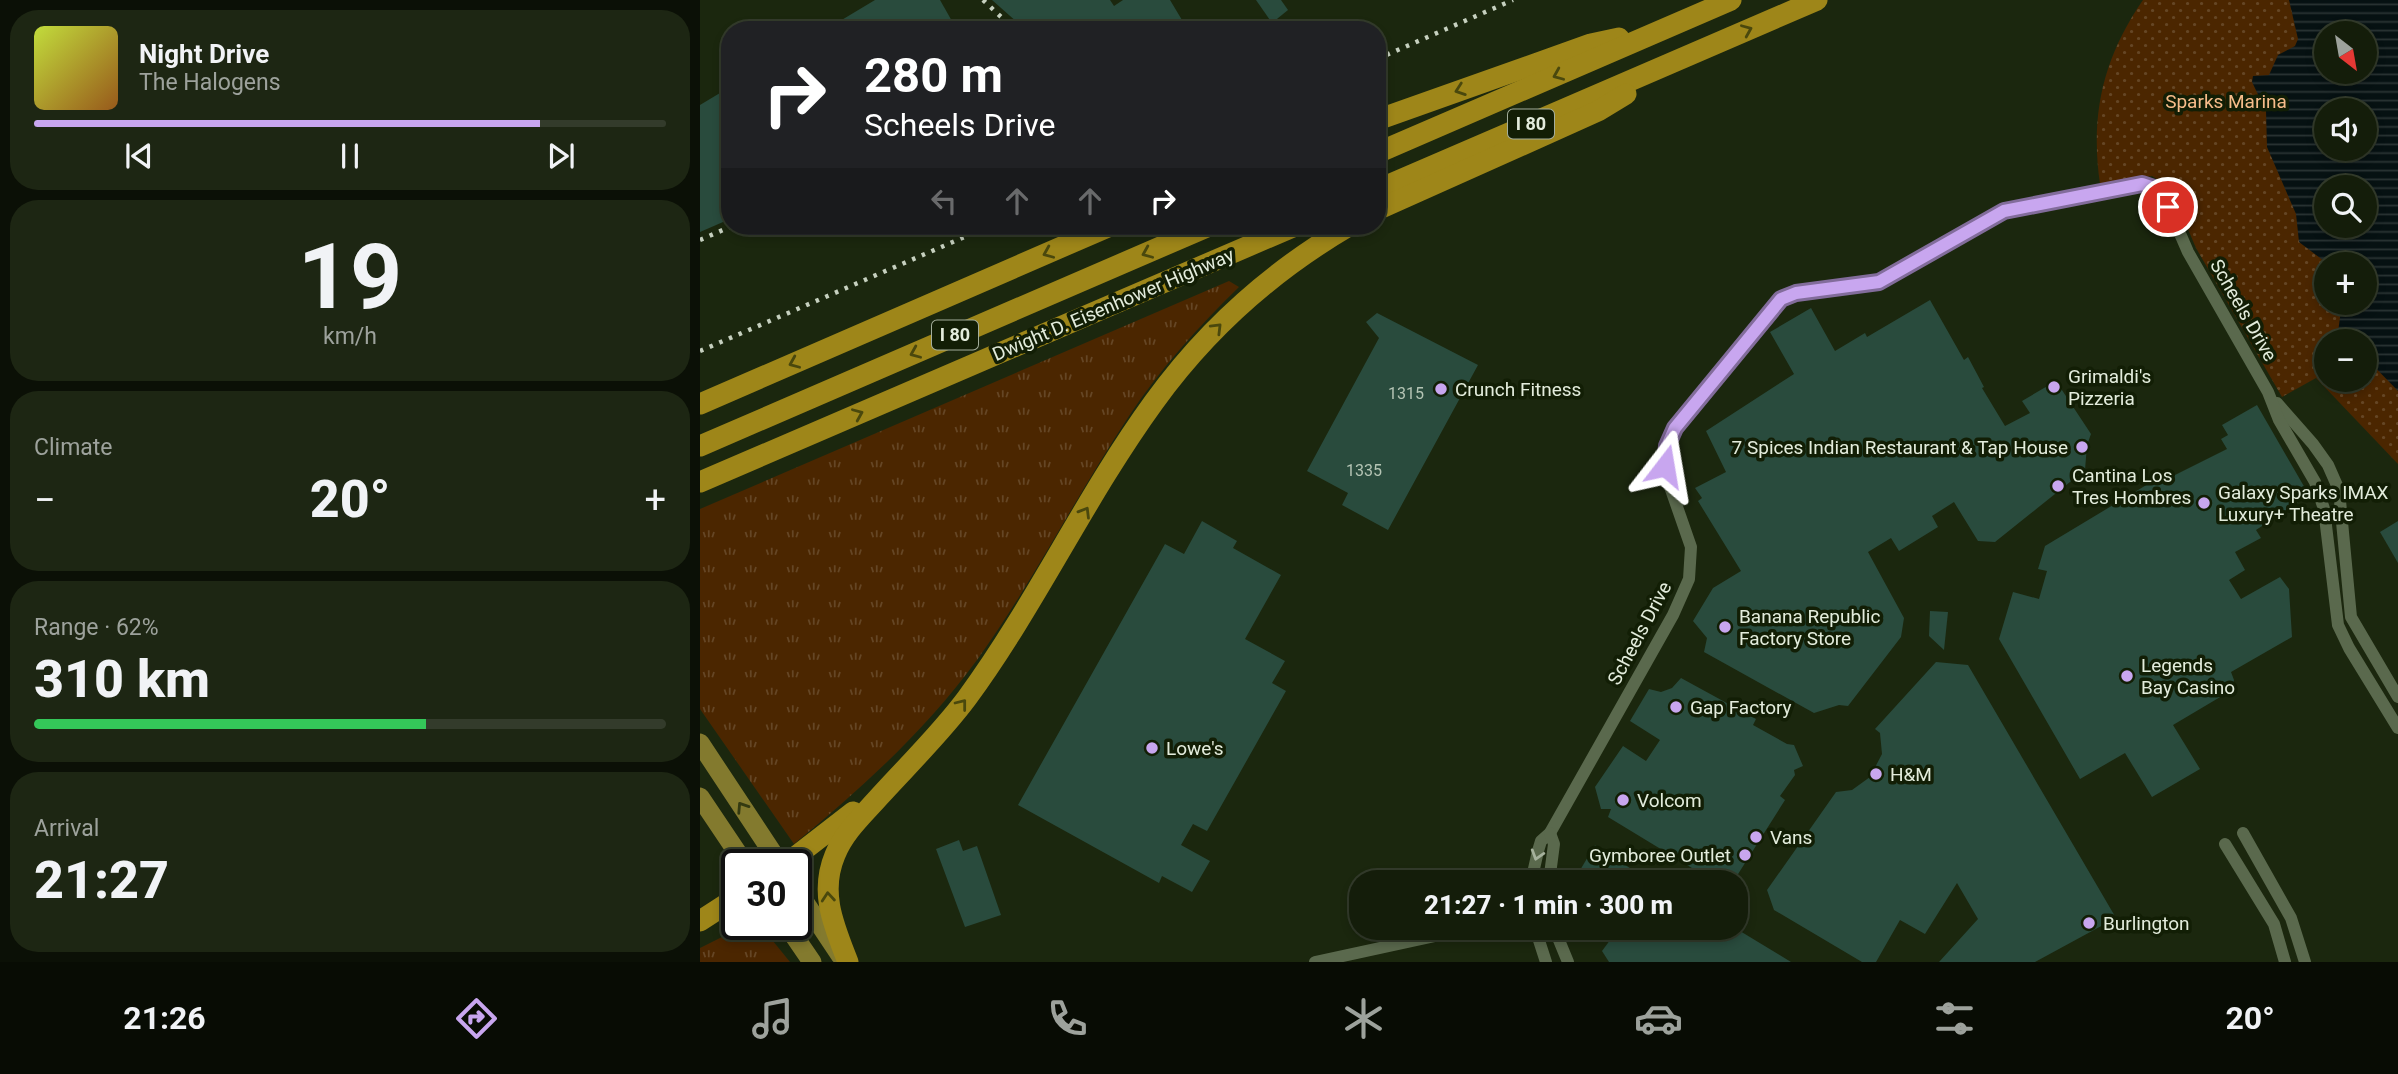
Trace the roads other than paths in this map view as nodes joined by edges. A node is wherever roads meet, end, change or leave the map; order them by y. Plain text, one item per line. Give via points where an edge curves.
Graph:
1 (1731, 0) edge
2 (1817, 0) edge
3 (1666, 28) junction
4 (1684, 58) junction
5 (1386, 117) edge
6 (1386, 149) edge
7 (1386, 186) edge
8 (1386, 206) edge
9 (1089, 235) edge
10 (1188, 235) edge
11 (1274, 235) edge
12 (1335, 235) edge
13 (2268, 392) junction
14 (700, 404) edge
15 (796, 441) junction
16 (700, 446) edge
17 (700, 482) edge
18 (700, 491) edge
19 (2342, 633) junction
20 (2398, 698) edge
21 (2398, 714) edge
22 (2398, 728) edge
23 (700, 743) edge
24 (917, 755) junction
25 (700, 797) edge
26 (1550, 833) junction
27 (2243, 834) dead end
28 (2225, 844) dead end
29 (735, 849) edge
30 (770, 849) edge
31 (806, 849) edge
32 (1534, 870) edge
33 (1551, 870) edge
34 (721, 907) edge
35 (812, 912) edge
36 (700, 921) edge
37 (797, 940) edge
38 (1417, 940) edge
39 (1539, 940) edge
40 (1559, 940) edge
41 (812, 962) edge
42 (846, 962) edge
43 (1315, 962) edge
44 (1546, 962) edge
45 (1568, 962) edge
46 (2285, 962) edge
47 (2305, 962) edge

1 - 3 highway, I 80
4 -> 2 highway, I 80
3 -> 5 highway via 1591,44
3 -> 6 highway, I 80
4 - 7 highway, I 80
4 - 8 highway via 1598,111
9 -> 14 highway
10 -> 16 highway, Dwight D. Eisenhower Highway / I 80
15 -> 11 highway, Dwight D. Eisenhower Highway / I 80
24 -> 12 highway via 992,663 1136,429 1174,376 1248,298
13 - 19 street, Scheels Drive via 2319,495 2334,609
13 - 20 street via 2313,444 2339,490 2351,617
13 - 26 street, Scheels Drive via 2192,259 2162,194 2142,184 2004,211 1879,282 1781,299 1670,437 1665,466 1689,536 1689,579
15 - 17 highway, Dwight D. Eisenhower Highway / I 80
15 - 18 highway
19 - 21 street via 2351,637
19 - 22 street, Scheels Drive
30 -> 23 main road
24 - 31 highway
42 -> 24 highway via 828,903 827,882 834,856 850,829
25 - 29 main road
26 -> 32 street, Scheels Drive via 1541,841
26 - 33 street via 1554,844
27 - 47 street via 2291,918
28 - 46 street via 2274,924
34 - 36 highway
35 - 42 main road
37 - 41 main road
38 - 43 street
39 - 44 street
40 - 45 street

